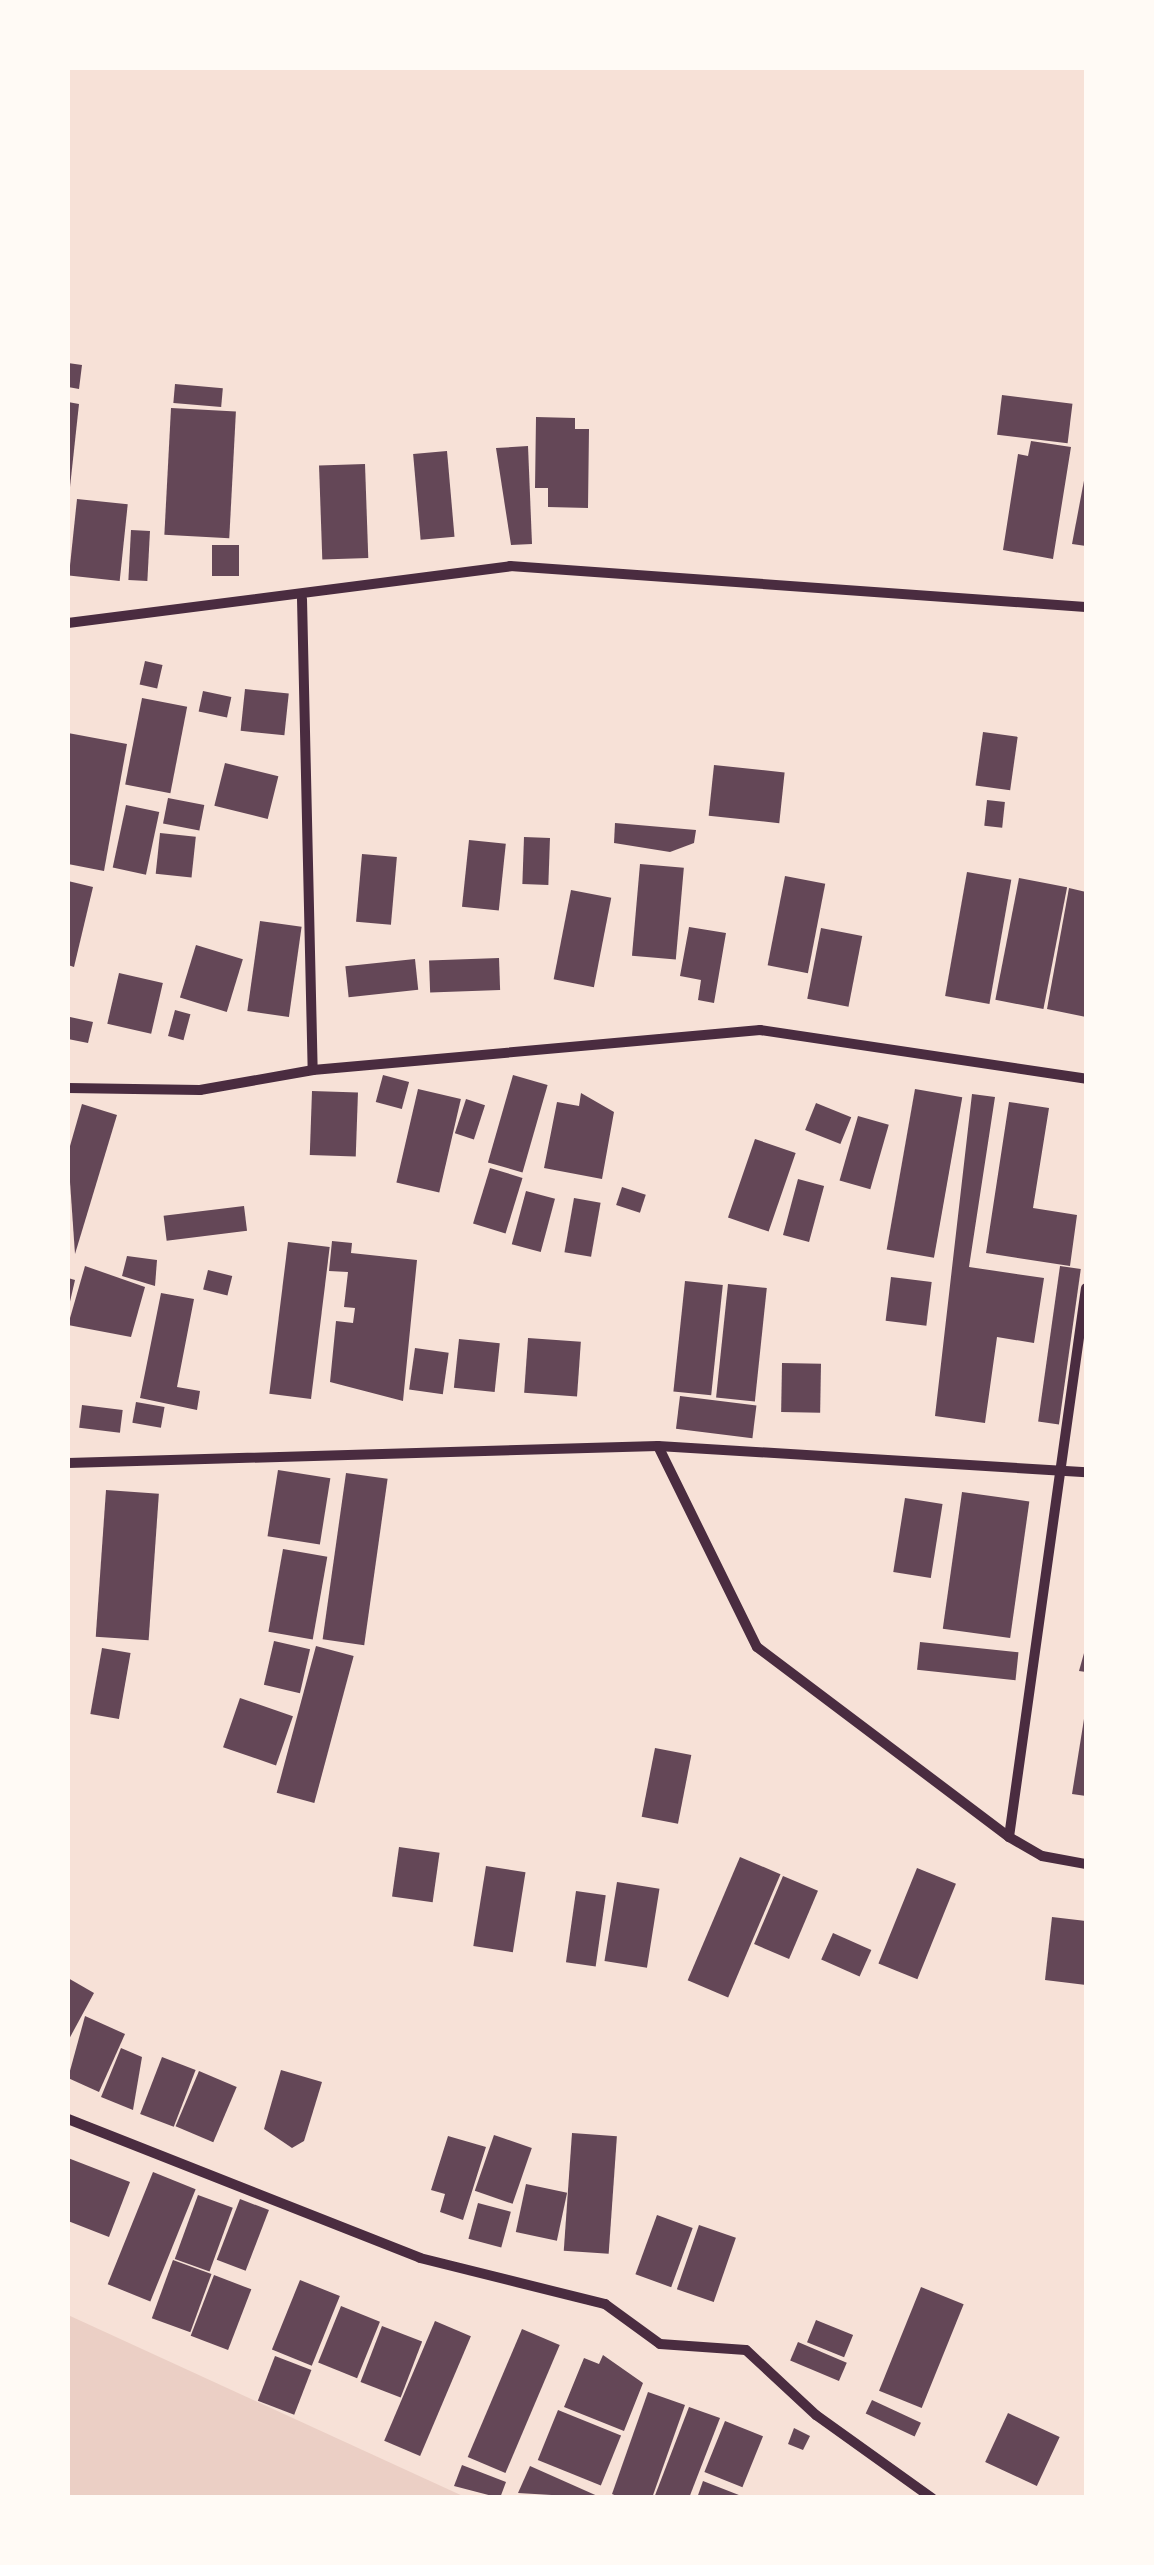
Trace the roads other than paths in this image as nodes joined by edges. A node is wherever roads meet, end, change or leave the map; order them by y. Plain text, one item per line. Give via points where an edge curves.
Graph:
1 (302, 598) junction
2 (1086, 607) edge
3 (68, 623) edge
4 (314, 1070) junction
5 (1086, 1079) edge
6 (68, 1088) edge
7 (1086, 1288) edge
8 (658, 1446) junction
9 (68, 1463) edge
10 (1061, 1472) junction
11 (1086, 1472) edge
12 (1009, 1836) junction
13 (1086, 1864) edge
14 (68, 2119) edge
15 (932, 2498) edge

1 - 2 street via 510,566
1 - 3 street
1 - 4 street
4 - 5 street via 760,1030
4 - 6 street via 200,1090
7 - 10 street
8 - 9 street
8 - 10 street
8 - 12 street via 756,1647
10 - 11 street
10 - 12 street
12 - 13 street via 1042,1856
14 - 15 street via 420,2258 606,2304 660,2344 746,2350 816,2416

